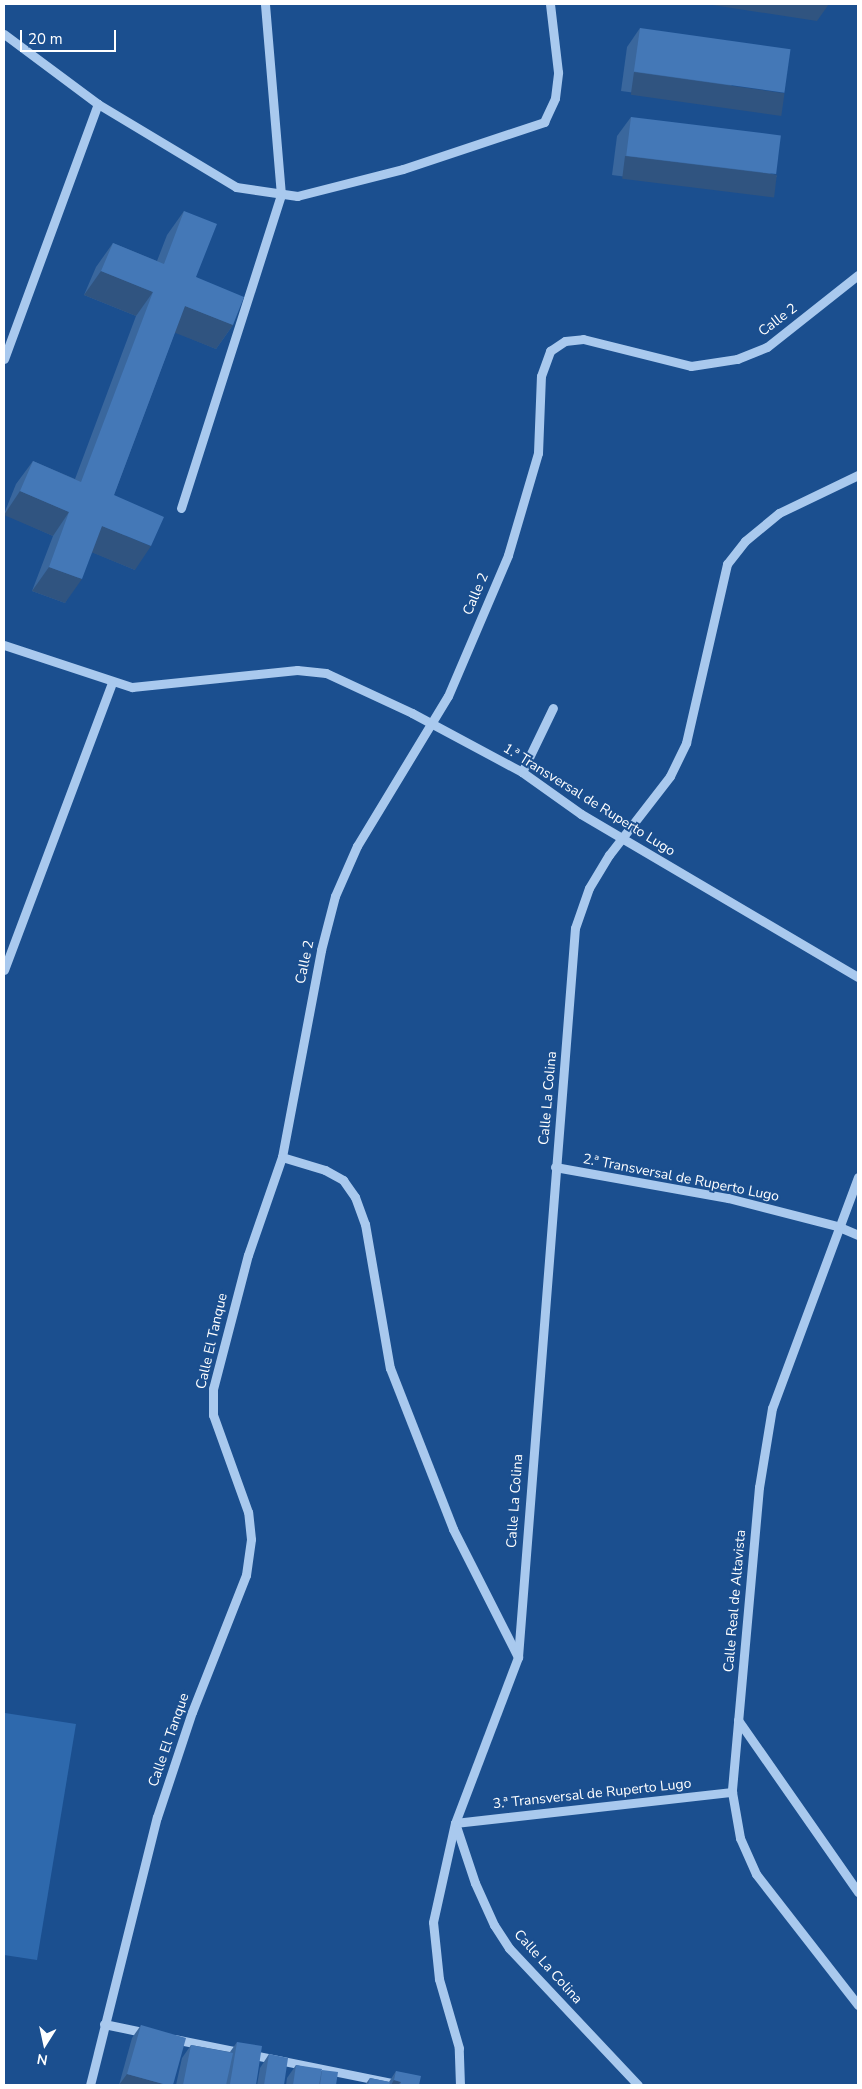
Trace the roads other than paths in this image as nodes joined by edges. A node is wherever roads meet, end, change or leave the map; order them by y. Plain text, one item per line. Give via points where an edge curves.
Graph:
1 (264, 4) edge
2 (550, 4) edge
3 (4, 34) edge
4 (98, 104) junction
5 (280, 195) junction
6 (858, 275) edge
7 (4, 359) edge
8 (858, 475) edge
9 (181, 508) dead end
10 (4, 645) edge
11 (112, 682) junction
12 (553, 708) dead end
13 (432, 725) junction
14 (522, 772) junction
15 (624, 839) junction
16 (4, 970) edge
17 (858, 977) edge
18 (282, 1157) junction
19 (556, 1167) junction
20 (858, 1177) edge
21 (837, 1226) junction
22 (858, 1235) edge
23 (518, 1657) junction
24 (738, 1720) junction
25 (732, 1792) junction
26 (455, 1823) junction
27 (858, 1892) edge
28 (858, 2005) edge
29 (104, 2024) junction
30 (90, 2085) edge
31 (402, 2085) edge
32 (460, 2085) edge
33 (638, 2085) edge

1 - 5 street
2 - 5 street via 558,72 555,98 544,122 403,169 297,196
3 - 4 street
4 - 5 street via 236,187
4 - 7 street
5 - 9 street
6 - 13 street, Calle 2 via 767,347 737,359 691,366 583,339 565,340 550,351 541,376 538,453 508,555 448,696
8 - 15 street, Calle La Colina via 779,514 745,541 727,564 686,743 670,776
10 - 11 street, 1.ª Transversal de Ruperto Lugo
11 - 13 street, 1.ª Transversal de Ruperto Lugo via 152,686 297,670 326,673
11 - 16 street
12 - 14 street
13 - 14 street, 1.ª Transversal de Ruperto Lugo
13 - 18 street, Calle 2 via 357,846 334,896
14 - 15 street, 1.ª Transversal de Ruperto Lugo via 581,814
15 - 17 street, 1.ª Transversal de Ruperto Lugo
15 - 19 street, Calle La Colina via 589,888 575,928
18 - 23 street via 325,1170 343,1180 355,1197 365,1224 390,1368 452,1529
18 - 29 street, Calle El Tanque via 248,1255 213,1389 212,1415 248,1512 251,1539 246,1575 192,1712 157,1817
19 - 21 street, 2.ª Transversal de Ruperto Lugo via 728,1198
19 - 23 street, Calle La Colina
20 - 21 street, Calle Real de Altavista
21 - 22 street, 2.ª Transversal de Ruperto Lugo
21 - 24 street, Calle Real de Altavista via 772,1408 759,1487
23 - 26 street, Calle La Colina
24 - 25 street, Calle Real de Altavista
24 - 27 street
25 - 26 street, 3.ª Transversal de Ruperto Lugo
25 - 28 street, Calle Real de Altavista via 740,1838 756,1874
26 - 32 street via 433,1922 438,1979 460,2048
26 - 33 street, Calle La Colina via 475,1883 494,1925 509,1948
29 - 30 street, Calle El Tanque
29 - 31 street

